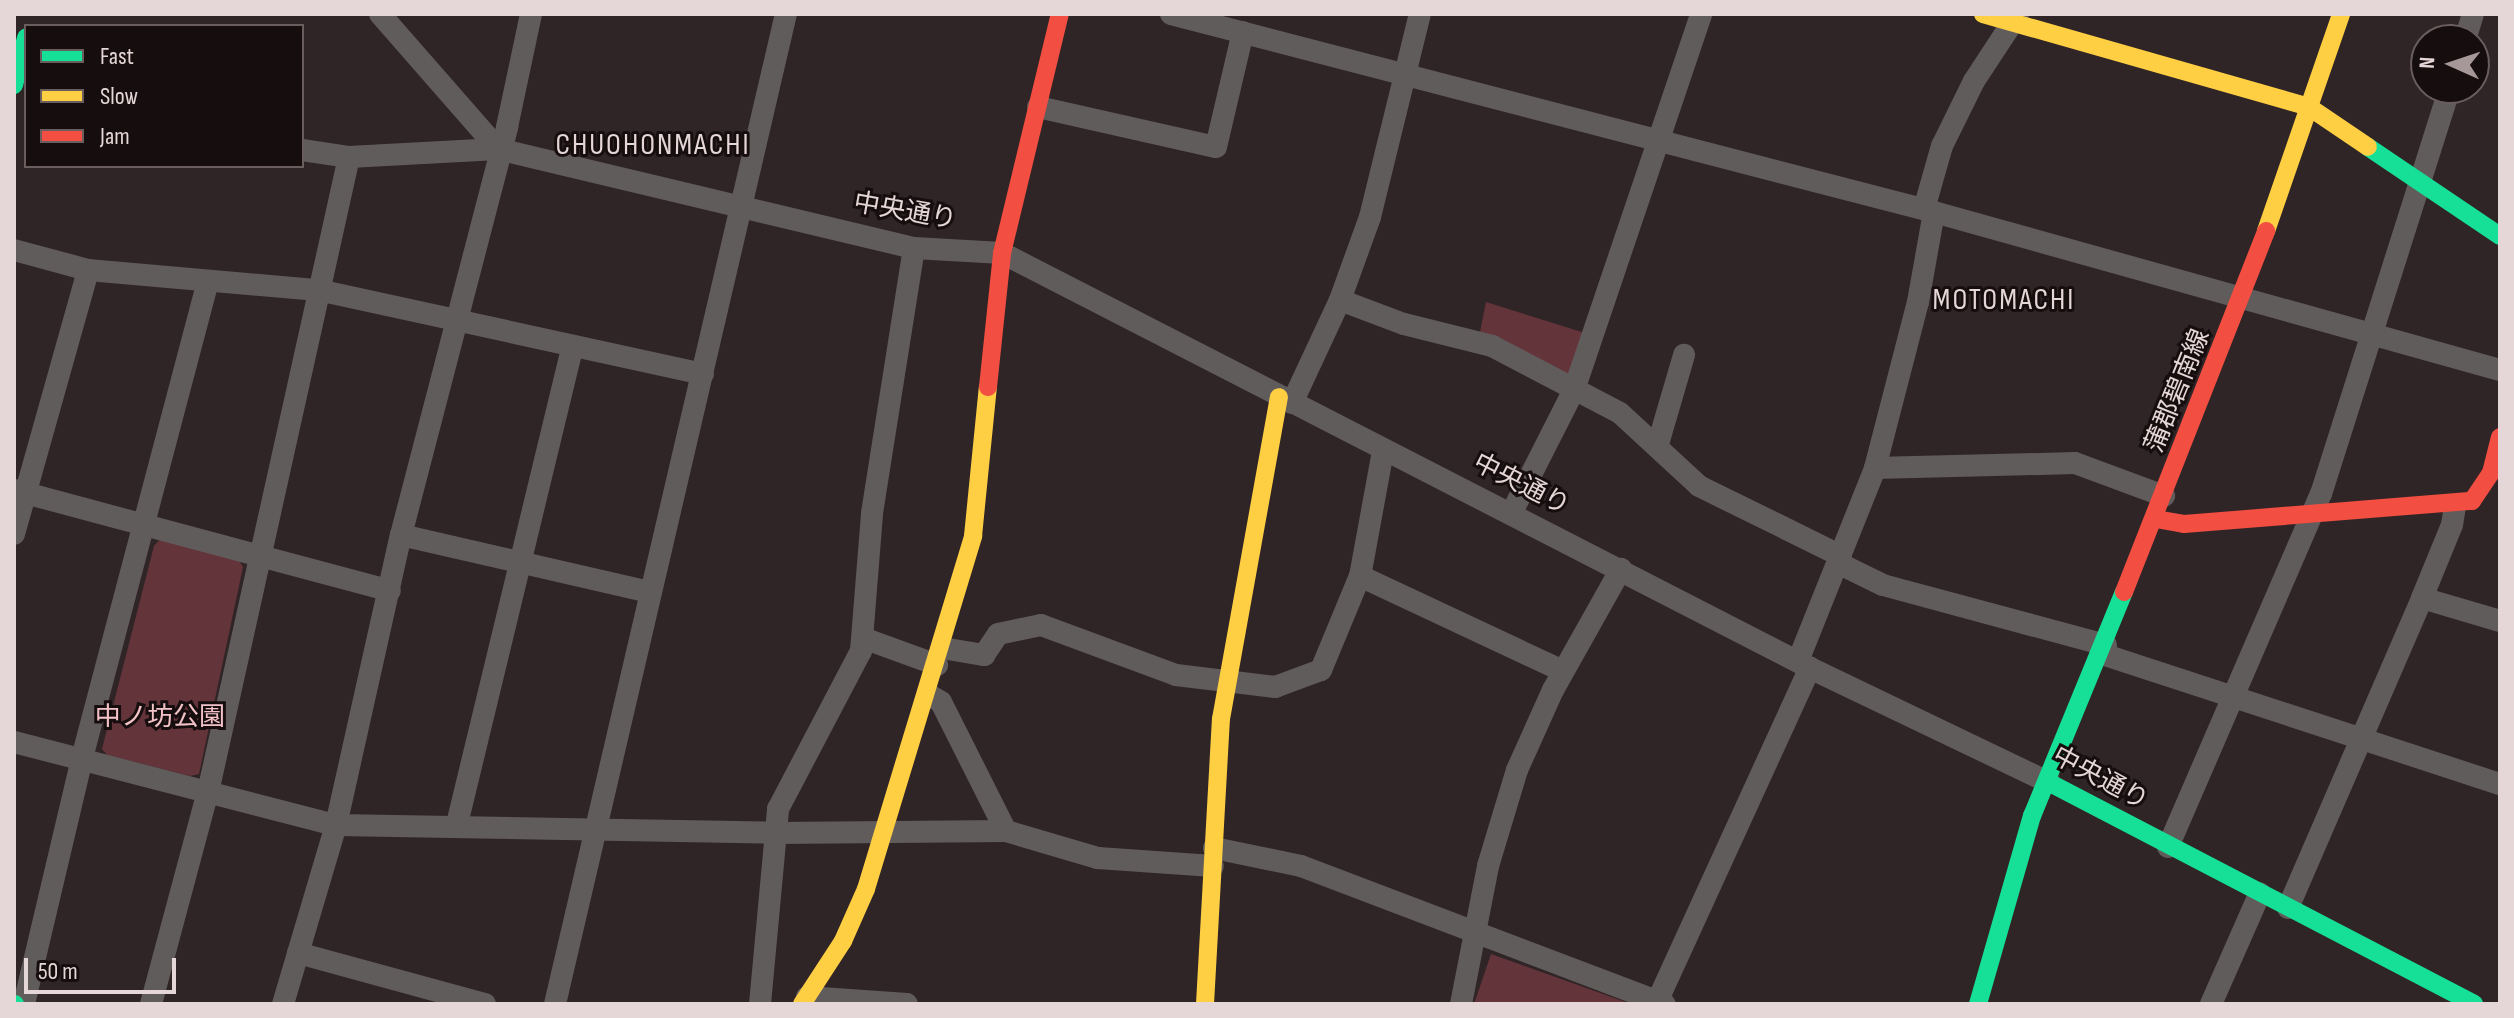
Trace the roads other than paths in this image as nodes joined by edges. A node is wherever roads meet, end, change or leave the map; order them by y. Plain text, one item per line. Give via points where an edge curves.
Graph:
1 (380, 14) edge
2 (531, 14) edge
3 (786, 14) edge
4 (1060, 14) edge
5 (1171, 14) edge
6 (1420, 14) edge
7 (1701, 14) edge
8 (1983, 14) edge
9 (2341, 14) edge
10 (2016, 18) edge
11 (1243, 32) junction
12 (24, 46) edge
13 (1407, 73) junction
14 (14, 85) edge
15 (2445, 104) edge
16 (1038, 107) junction
17 (2309, 107) junction
18 (1662, 140) junction
19 (498, 149) junction
20 (304, 150) edge
21 (349, 157) junction
22 (2420, 184) junction
23 (740, 206) junction
24 (1929, 210) junction
25 (2500, 236) edge
26 (914, 248) junction
27 (14, 250) edge
28 (1002, 253) junction
29 (88, 270) junction
30 (207, 284) junction
31 (318, 290) junction
32 (1340, 300) junction
33 (2242, 302) junction
34 (456, 318) junction
35 (2371, 338) junction
36 (573, 346) junction
37 (1684, 355) dead end
38 (2500, 370) edge
39 (703, 374) junction
40 (1574, 390) junction
41 (1286, 400) junction
42 (2500, 437) edge
43 (1658, 444) junction
44 (1383, 451) junction
45 (1875, 468) junction
46 (20, 492) edge
47 (2491, 495) edge
48 (2164, 496) junction
49 (2455, 505) junction
50 (1511, 514) junction
51 (2313, 514) junction
52 (2156, 519) junction
53 (143, 523) junction
54 (14, 534) edge
55 (401, 535) junction
56 (260, 554) junction
57 (1839, 560) junction
58 (519, 563) junction
59 (1621, 569) junction
60 (1360, 576) junction
61 (390, 591) junction
62 (650, 592) junction
63 (2422, 598) junction
64 (2500, 621) edge
65 (863, 638) junction
66 (2104, 650) junction
67 (939, 657) junction
68 (1804, 664) junction
69 (1563, 671) junction
70 (1226, 683) junction
71 (928, 694) junction
72 (2236, 697) junction
73 (2360, 738) junction
74 (14, 742) edge
75 (82, 758) junction
76 (2050, 783) junction
77 (2500, 784) edge
78 (208, 792) junction
79 (457, 824) junction
80 (336, 825) junction
81 (593, 828) junction
82 (1006, 831) junction
83 (776, 833) junction
84 (884, 834) junction
85 (2168, 847) junction
86 (1213, 857) junction
87 (2260, 893) junction
88 (2288, 908) junction
89 (2021, 928) dead end
90 (1474, 936) junction
91 (298, 953) junction
92 (804, 1000) edge
93 (1660, 1003) edge
94 (24, 1004) edge
95 (151, 1004) edge
96 (283, 1004) edge
97 (485, 1004) edge
98 (555, 1004) edge
99 (760, 1004) edge
100 (907, 1004) edge
101 (1205, 1004) edge
102 (1461, 1004) edge
103 (1978, 1004) edge
104 (2211, 1004) edge
105 (2474, 1004) edge

1 - 19 street
2 - 19 street
3 - 23 street
4 - 16 street
5 - 11 street
6 - 13 street
7 - 18 street
8 - 10 street
9 - 17 street, 蒲郡碧南線
10 - 17 street
10 - 24 street via 1974,81 1942,146
11 - 13 street
11 - 16 street via 1216,147
12 - 14 street
13 - 18 street
13 - 32 street via 1370,217
15 - 22 street
16 - 28 street
17 - 22 street
17 - 33 street, 蒲郡碧南線
18 - 24 street
18 - 40 street
19 - 21 street, 中央通り
19 - 23 street, 中央通り
19 - 34 street
20 - 21 street, 中央通り
21 - 31 street
22 - 25 street
22 - 35 street
23 - 26 street, 中央通り
23 - 39 street
24 - 33 street
24 - 45 street via 1918,302
26 - 28 street, 中央通り
26 - 65 street via 872,513
27 - 29 street
28 - 41 street, 中央通り
28 - 67 street via 977,508
29 - 30 street
29 - 46 street
30 - 31 street
30 - 53 street
31 - 34 street
31 - 56 street
32 - 40 street via 1404,324 1492,346
32 - 41 street
33 - 35 street
33 - 48 street, 蒲郡碧南線
34 - 36 street
34 - 55 street
35 - 38 street
35 - 51 street
36 - 39 street
36 - 58 street
37 - 43 street
39 - 62 street
40 - 43 street via 1620,413
40 - 50 street
41 - 44 street, 中央通り
41 - 70 street
42 - 47 street
43 - 57 street via 1699,486
44 - 50 street, 中央通り via 1422,465
44 - 60 street
45 - 48 street via 2075,463
45 - 57 street
46 - 53 street
46 - 54 street
47 - 49 street
48 - 52 street, 蒲郡碧南線
49 - 51 street
49 - 63 street
50 - 59 street, 中央通り
51 - 52 street via 2184,524
51 - 72 street
52 - 66 street, 蒲郡碧南線
53 - 56 street
53 - 75 street
55 - 58 street
55 - 61 street
56 - 61 street
56 - 78 street
57 - 66 street via 1883,585
57 - 68 street
58 - 62 street
58 - 79 street
59 - 68 street, 中央通り
59 - 69 street
60 - 69 street
60 - 70 street via 1321,670 1275,687
61 - 80 street
62 - 81 street
63 - 64 street
63 - 73 street
65 - 67 street
65 - 83 street via 778,809
66 - 72 street
66 - 76 street, 蒲郡碧南線
67 - 70 street via 984,655 998,634 1041,625 1176,675
67 - 71 street
68 - 76 street, 中央通り
68 - 93 street
69 - 90 street via 1517,770
70 - 86 street
71 - 82 street via 941,702
71 - 84 street
72 - 73 street
72 - 85 street
73 - 77 street
73 - 88 street
74 - 75 street
75 - 78 street
75 - 94 street
76 - 85 street, 中央通り
76 - 89 street, 蒲郡碧南線 via 2048,821
76 - 103 street, 蒲郡碧南線 via 2032,816
78 - 80 street
78 - 95 street
79 - 80 street
79 - 81 street
80 - 91 street
81 - 83 street
81 - 98 street
82 - 84 street
82 - 86 street via 1098,858
83 - 84 street
83 - 99 street
84 - 92 street via 843,941
85 - 87 street, 中央通り
86 - 90 street via 1301,866
86 - 101 street
87 - 88 street, 中央通り
87 - 104 street
88 - 105 street, 中央通り
90 - 93 street
90 - 102 street
91 - 96 street
91 - 97 street
92 - 100 street

